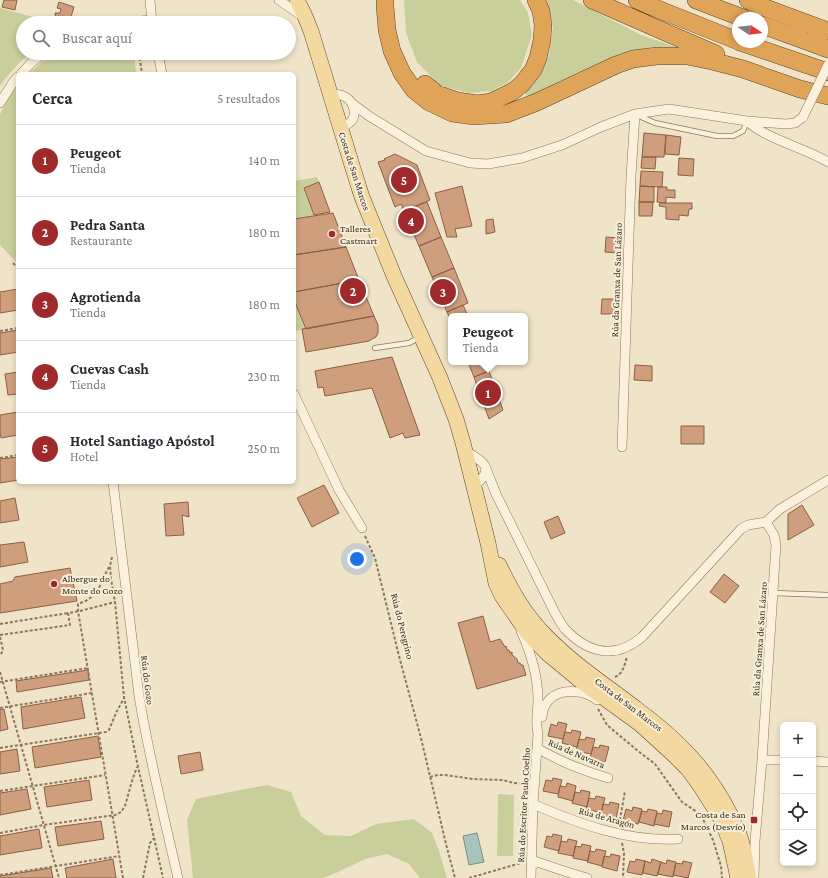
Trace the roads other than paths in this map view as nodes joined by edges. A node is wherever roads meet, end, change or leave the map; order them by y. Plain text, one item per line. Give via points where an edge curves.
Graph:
1 (150, 0) edge
2 (279, 0) edge
3 (385, 0) edge
4 (395, 0) edge
5 (536, 0) edge
6 (592, 0) edge
7 (637, 0) edge
8 (696, 0) edge
9 (748, 0) edge
10 (301, 2) edge
11 (732, 14) edge
12 (152, 16) edge
13 (306, 19) junction
14 (768, 27) edge
15 (828, 31) edge
16 (732, 39) edge
17 (757, 48) edge
18 (828, 49) edge
19 (35, 60) edge
20 (159, 60) edge
21 (828, 65) edge
22 (23, 72) edge
23 (162, 72) edge
24 (828, 72) edge
25 (16, 79) edge
26 (828, 92) edge
27 (331, 95) junction
28 (828, 96) edge
29 (0, 103) edge
30 (353, 104) junction
31 (635, 114) junction
32 (369, 116) junction
33 (353, 119) junction
34 (747, 121) junction
35 (340, 128) junction
36 (828, 162) edge
37 (421, 336) junction
38 (375, 348) dead end
39 (296, 398) edge
40 (622, 447) dead end
41 (465, 451) junction
42 (485, 466) junction
43 (828, 480) edge
44 (113, 484) edge
45 (477, 484) junction
46 (496, 494) junction
47 (766, 522) junction
48 (362, 528) road end
49 (488, 543) junction
50 (773, 594) junction
51 (828, 595) edge
52 (514, 614) junction
53 (640, 724) junction
54 (538, 734) junction
55 (537, 748) junction
56 (762, 760) junction
57 (780, 760) edge
58 (816, 761) edge
59 (828, 762) edge
60 (608, 778) dead end
61 (533, 804) junction
62 (720, 817) junction
63 (757, 821) junction
64 (678, 839) dead end
65 (741, 842) junction
66 (755, 842) junction
67 (531, 860) junction
68 (178, 878) edge
69 (531, 878) edge
70 (587, 878) edge
71 (738, 878) edge
72 (744, 878) edge
73 (749, 878) edge
74 (754, 878) edge

1 - 12 street
2 - 13 street
3 - 28 highway via 387,30 392,51 402,73 414,90 429,102 452,113 474,116 506,114 616,65 633,59 657,56 687,56 712,61
4 - 5 highway via 396,28 401,48 409,67 420,81 437,94 478,104 491,102 512,92 533,70 538,58 543,26
6 - 26 highway via 720,55
7 - 16 highway
8 - 11 highway
9 - 15 highway
10 - 13 main road, Costa de San Marcos
13 - 27 main road, Costa de San Marcos
14 - 18 highway
17 - 24 highway
19 - 22 street
20 - 23 street
21 - 34 street, bridge via 803,117 794,123 786,124
25 - 29 street
27 - 30 street via 342,95 349,98
27 - 35 main road, Costa de San Marcos
30 - 32 street
30 - 33 street
31 - 32 street via 562,145 522,158 488,164 470,163 426,151
31 - 34 street via 669,109
31 - 34 lane via 655,123 717,136 733,136 743,131
31 - 40 street, Rúa da Granxa de San Lázaro
32 - 33 street
33 - 35 street via 348,125
34 - 36 street via 754,128
35 - 37 main road, Costa de San Marcos via 371,220
37 - 38 lane via 409,343
37 - 41 main road, Costa de San Marcos via 440,378
39 - 48 street via 339,490
41 - 42 street via 478,458
41 - 45 main road, Costa de San Marcos
42 - 45 street, Costa de San Marcos via 485,473
42 - 46 street
43 - 47 street via 780,510
44 - 68 street, Rúa do Gozo via 142,718
45 - 46 street via 485,482
45 - 49 main road, Costa de San Marcos
46 - 47 street via 554,613 564,628 581,642 600,651 614,652 636,643 741,529
47 - 50 street, Rúa da Granxa de San Lázaro via 774,535 776,545
49 - 52 main road, Costa de San Marcos via 496,582
49 - 65 main road, Costa de San Marcos via 519,604 545,636 578,666 640,711 687,751 723,800
50 - 51 lane
50 - 56 street, Rúa da Granxa de San Lázaro
52 - 53 main road, Costa de San Marcos via 537,644 557,662
52 - 54 street, Rúa do Escritor Paulo Coelho via 535,668
53 - 54 street, Rúa do Escritor Paulo Coelho via 613,712 593,698 579,692 567,692 557,694 547,702
53 - 62 main road, Costa de San Marcos via 685,766
54 - 55 street, Rúa do Escritor Paulo Coelho
55 - 60 street, Rúa de Navarra via 568,764
55 - 61 street, Rúa do Escritor Paulo Coelho
56 - 57 street
56 - 63 street, Rúa da Granxa de San Lázaro
58 - 59 street
61 - 64 street, Rúa de Aragón via 602,830 641,837
61 - 67 street, Rúa do Escritor Paulo Coelho
62 - 65 main road via 728,823
62 - 71 main road, Costa de San Marcos via 730,841
63 - 65 street, Rúa da Granxa de San Lázaro
63 - 66 street, Rúa da Granxa de San Lázaro
65 - 66 street
65 - 66 street via 751,851
65 - 72 main road
65 - 73 main road, Costa de San Marcos
66 - 74 street, Rúa da Granxa de San Lázaro
67 - 69 street, Rúa do Escritor Paulo Coelho
67 - 70 street

